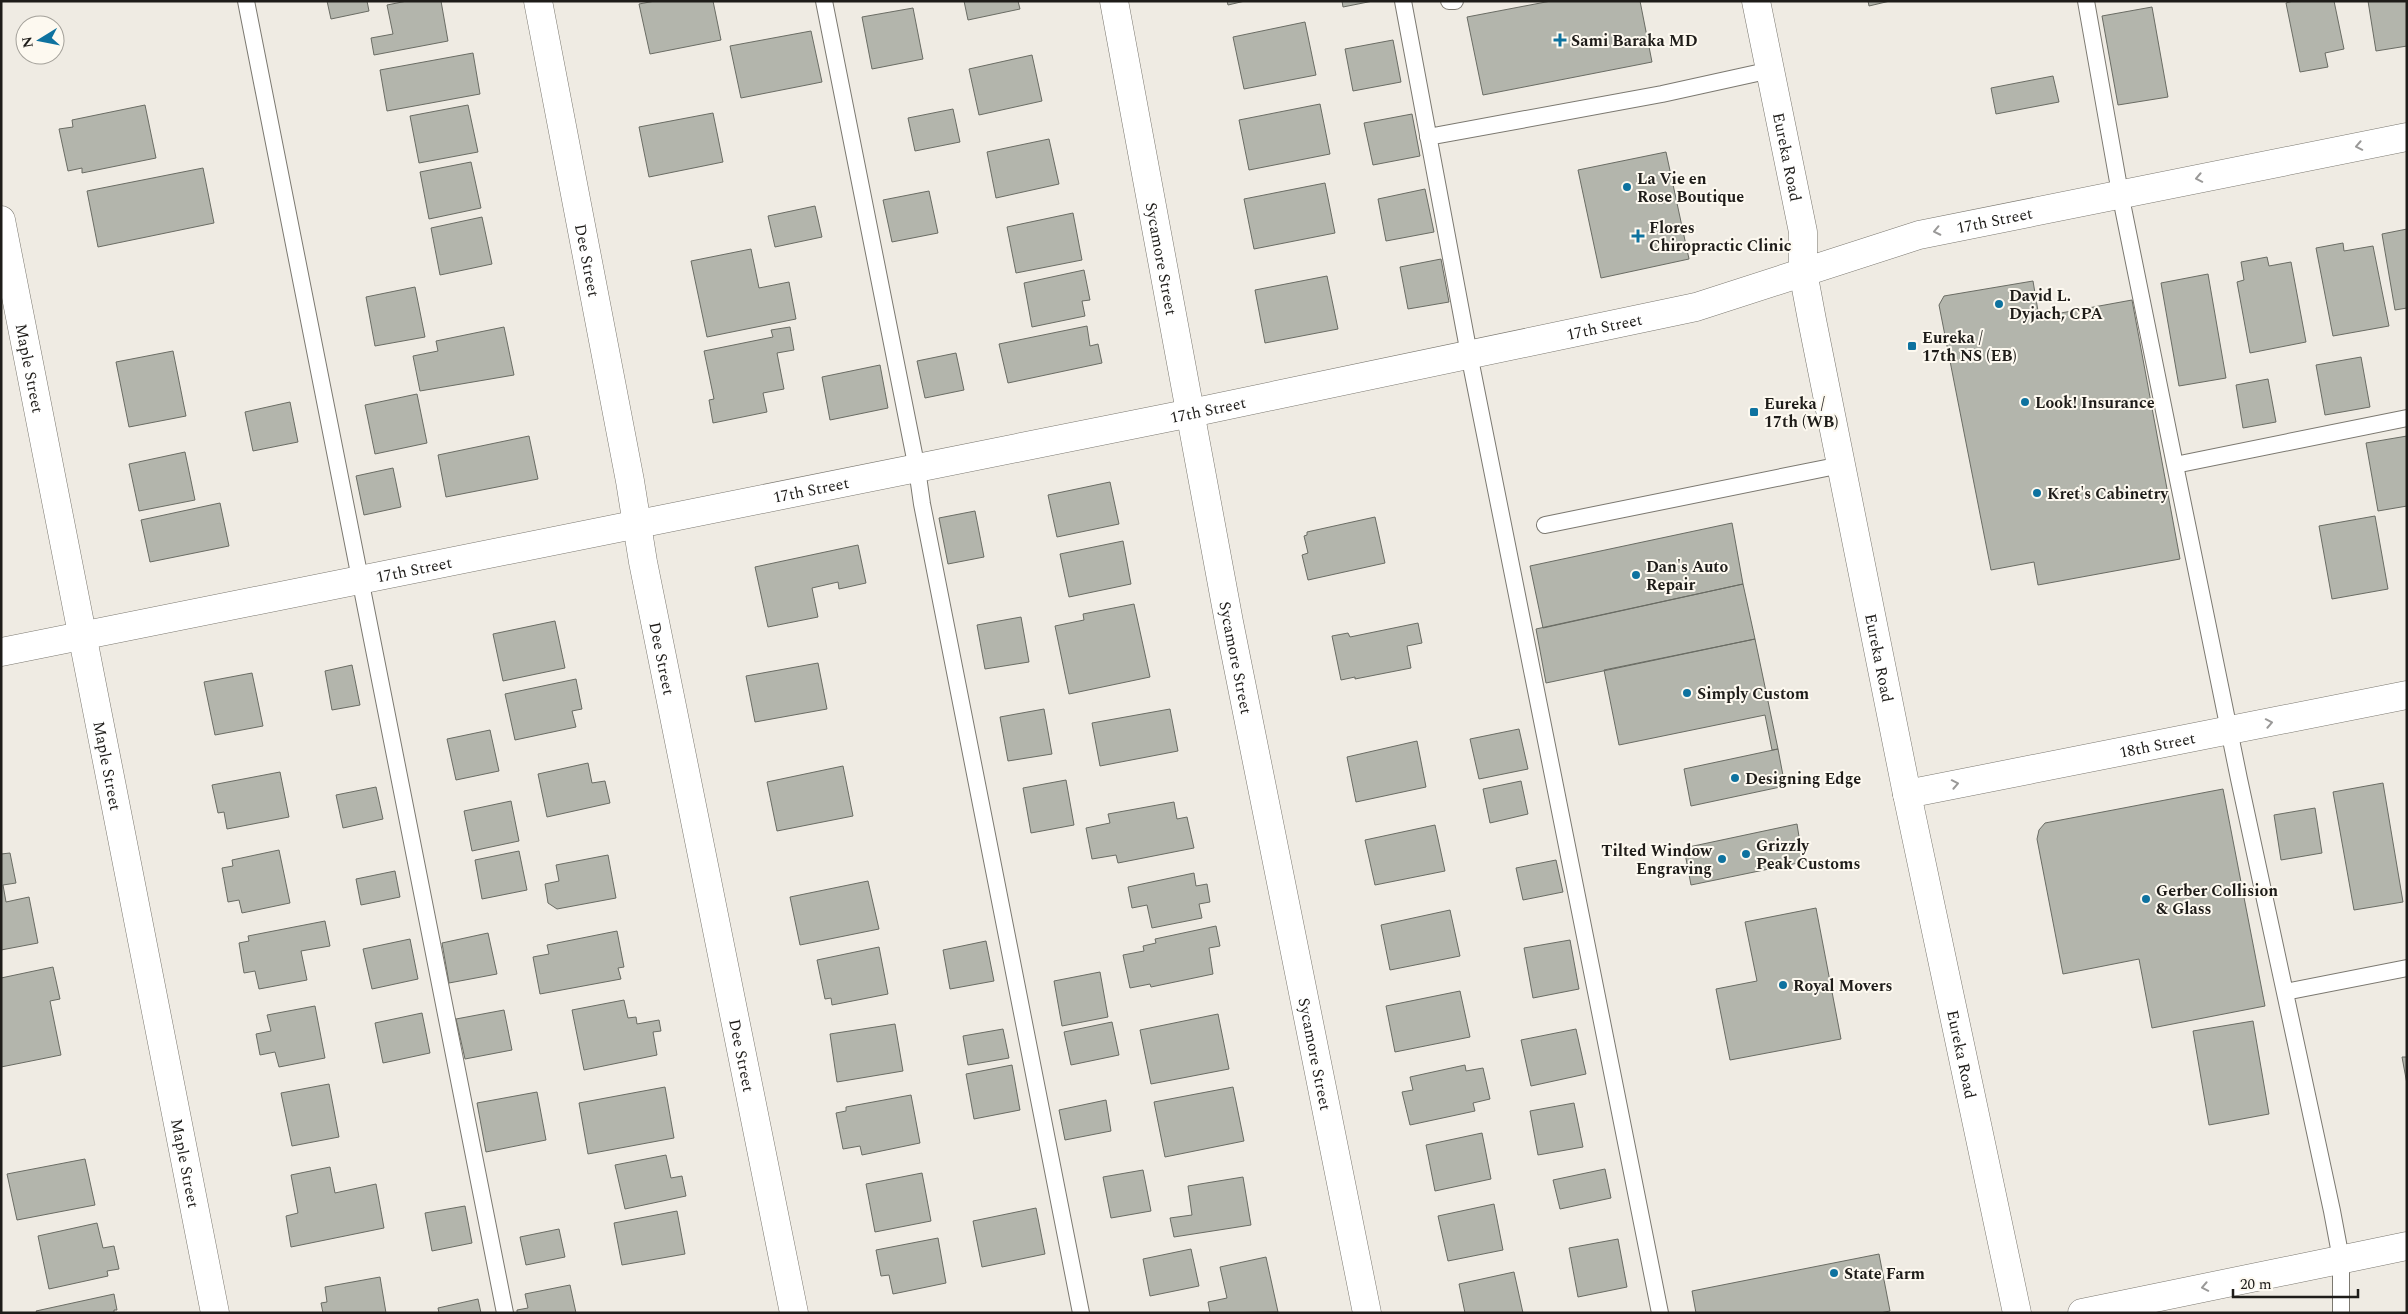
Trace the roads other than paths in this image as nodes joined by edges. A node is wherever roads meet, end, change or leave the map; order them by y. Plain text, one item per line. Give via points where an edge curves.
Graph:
1 (246, 1) edge
2 (538, 1) edge
3 (824, 1) edge
4 (1114, 1) edge
5 (1403, 1) edge
6 (1449, 1) edge
7 (1455, 1) edge
8 (1756, 1) edge
9 (2086, 1) edge
10 (1770, 70) junction
11 (1428, 137) junction
12 (2407, 137) edge
13 (2120, 193) junction
14 (1, 220) edge
15 (1803, 272) junction
16 (1468, 354) junction
17 (1191, 413) junction
18 (2407, 418) edge
19 (1841, 465) junction
20 (2175, 465) junction
21 (917, 469) junction
22 (637, 525) junction
23 (1545, 525) dead end
24 (362, 581) junction
25 (82, 636) junction
26 (1, 652) edge
27 (2407, 695) edge
28 (2230, 730) junction
29 (1907, 794) junction
30 (2407, 968) edge
31 (2285, 992) junction
32 (2407, 1246) edge
33 (2341, 1259) junction
34 (215, 1313) edge
35 (505, 1313) edge
36 (794, 1313) edge
37 (1081, 1313) edge
38 (1367, 1313) edge
39 (1660, 1313) edge
40 (2017, 1313) edge
41 (2082, 1313) edge
42 (2341, 1313) edge

1 - 24 lane
2 - 22 street, Dee Street
3 - 21 lane
4 - 17 street, Sycamore Street
5 - 11 lane
6 - 7 lane
8 - 10 street, Eureka Road
9 - 13 lane
10 - 11 lane via 1662,94
10 - 15 street, Eureka Road via 1803,232
11 - 16 lane
12 -> 13 street, 17th Street
13 -> 15 street, 17th Street via 1919,234
13 - 20 lane
14 - 25 street, Maple Street
15 - 16 street, 17th Street via 1696,307
15 - 19 street, Eureka Road
16 - 17 street, 17th Street
16 - 39 lane
17 - 21 street, 17th Street
17 - 38 street, Sycamore Street via 1229,622
18 - 20 lane
19 - 23 lane
19 - 29 street, Eureka Road
20 - 28 lane
21 - 22 street, 17th Street
21 - 37 lane
22 - 24 street, 17th Street
22 - 36 street, Dee Street
24 - 25 street, 17th Street
24 - 35 lane
25 - 26 street, 17th Street
25 - 34 street, Maple Street
28 -> 27 street, 18th Street
29 -> 28 street, 18th Street
28 - 31 lane
29 - 40 street, Eureka Road
30 - 31 lane
31 - 33 lane
32 - 33 street
33 -> 41 street
33 - 42 lane

